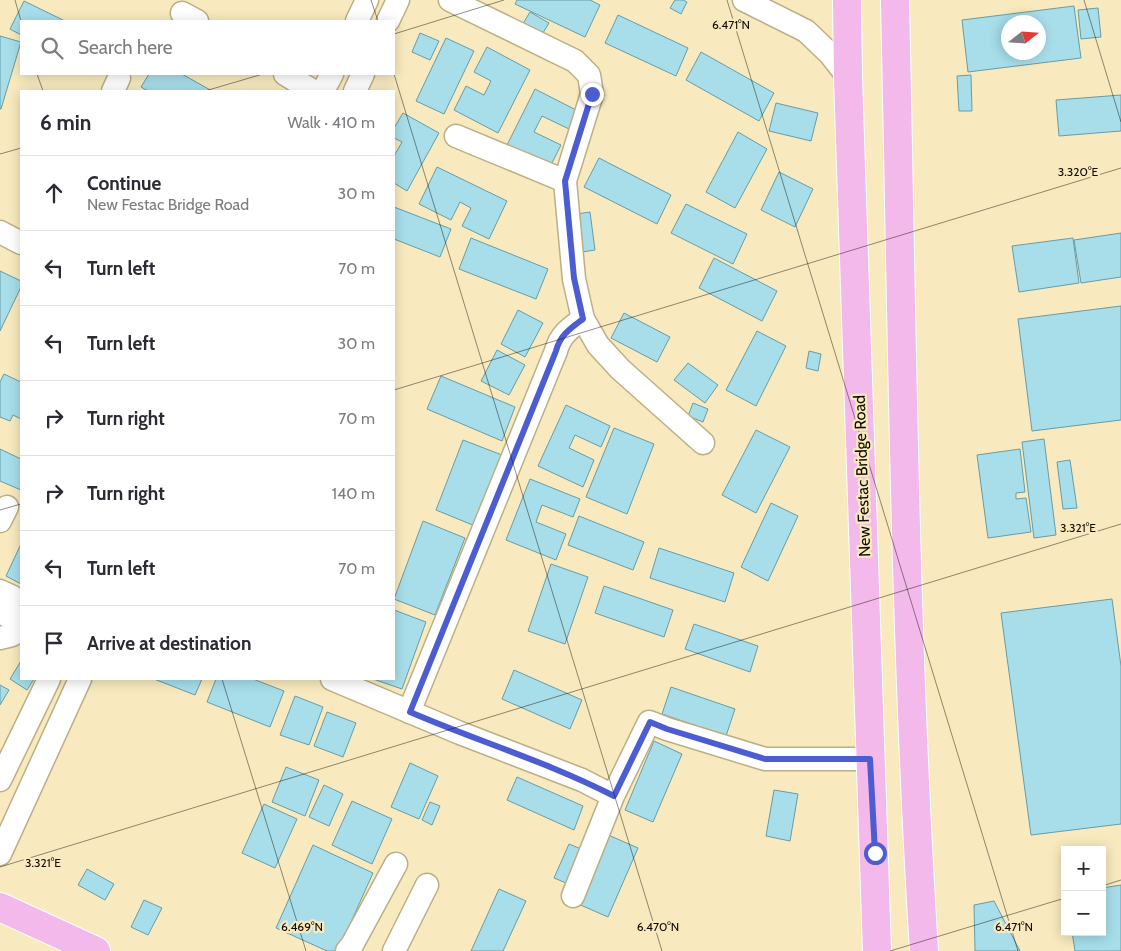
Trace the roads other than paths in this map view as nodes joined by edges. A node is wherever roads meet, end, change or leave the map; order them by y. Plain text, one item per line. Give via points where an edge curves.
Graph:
1 (367, 0) edge
2 (398, 0) edge
3 (450, 0) edge
4 (744, 0) edge
5 (847, 0) edge
6 (895, 0) edge
7 (357, 20) edge
8 (388, 20) edge
9 (287, 75) edge
10 (331, 75) edge
11 (363, 75) edge
12 (848, 77) junction
13 (311, 90) edge
14 (324, 90) edge
15 (355, 90) edge
16 (456, 136) dead end
17 (565, 181) junction
18 (0, 232) edge
19 (20, 242) edge
20 (583, 319) junction
21 (703, 443) dead end
22 (865, 572) junction
23 (908, 572) junction
24 (0, 591) edge
25 (0, 612) edge
26 (20, 612) edge
27 (20, 622) edge
28 (20, 631) edge
29 (0, 638) edge
30 (49, 680) edge
31 (80, 680) edge
32 (334, 680) edge
33 (410, 712) junction
34 (870, 759) junction
35 (0, 780) edge
36 (614, 796) junction
37 (0, 854) edge
38 (396, 864) dead end
39 (427, 885) dead end
40 (573, 896) dead end
41 (0, 906) edge
42 (96, 951) edge
43 (347, 951) edge
44 (394, 951) edge
45 (877, 951) edge
46 (890, 951) edge
47 (907, 951) edge
48 (924, 951) edge

1 - 7 street
2 - 8 street
3 - 17 street via 575,61 589,76 592,94
4 - 12 street via 806,31
5 - 12 main road, New Festac Bridge Road
6 - 23 main road
9 - 13 street
10 - 14 street
11 - 15 street
12 - 22 main road, New Festac Bridge Road
16 - 17 street
17 - 20 street via 574,278
18 - 19 street
20 - 21 street via 598,345 620,368
20 - 33 street via 559,340
22 - 34 main road, New Festac Bridge Road
22 - 46 main road via 880,607
23 - 47 main road via 895,608
23 - 48 main road
24 - 26 street via 13,597
25 - 27 street
28 - 29 street
30 - 35 street
31 - 37 street
32 - 33 street
33 - 36 street via 582,780
34 - 36 street via 765,759 650,722
34 - 45 main road, New Festac Bridge Road
36 - 40 street
38 - 43 street
39 - 44 street
41 - 42 main road

